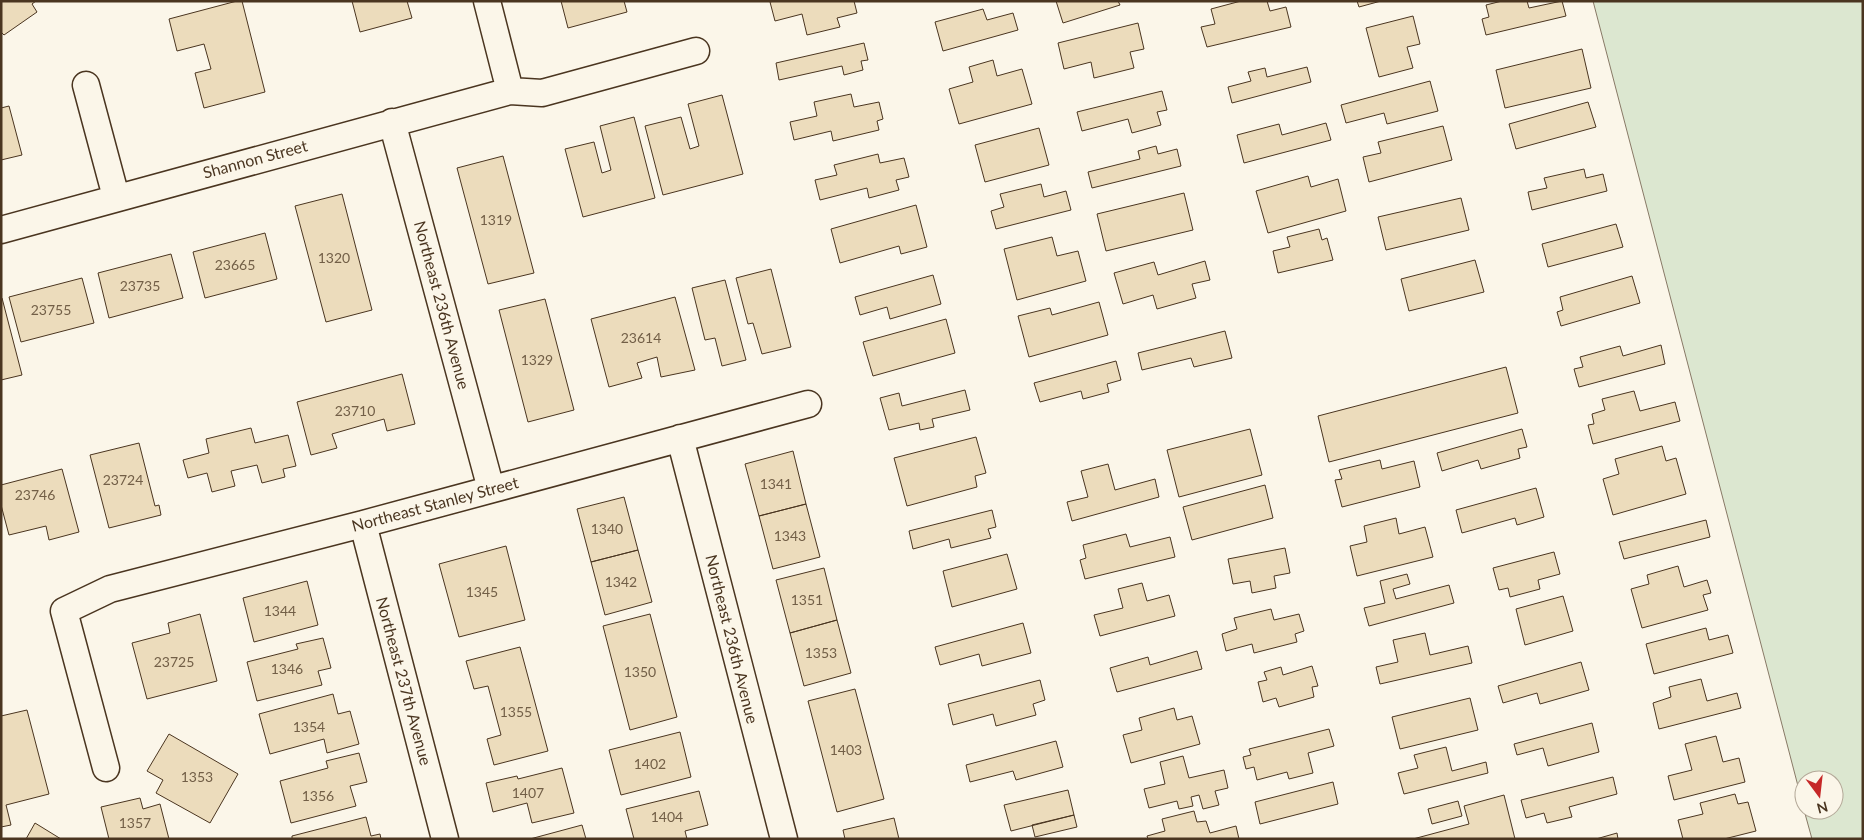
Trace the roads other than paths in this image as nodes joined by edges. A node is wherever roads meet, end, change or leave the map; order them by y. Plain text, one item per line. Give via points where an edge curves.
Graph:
1 (487, 1) edge
2 (696, 52) dead end
3 (86, 85) dead end
4 (510, 91) junction
5 (392, 122) junction
6 (116, 197) junction
7 (1, 230) edge
8 (808, 404) dead end
9 (680, 438) junction
10 (491, 489) junction
11 (363, 524) junction
12 (106, 768) dead end
13 (445, 839) edge
14 (784, 839) edge

1 - 4 street
2 - 4 street, Shannon Street via 542,93
3 - 6 street
4 - 5 street, Shannon Street
5 - 6 street, Shannon Street
5 - 10 street, Northeast 236th Avenue
6 - 7 street, Shannon Street
8 - 9 street, Northeast Stanley Street
9 - 10 street, Northeast Stanley Street
9 - 14 street, Northeast 236th Avenue
10 - 11 street, Northeast Stanley Street
11 - 12 street, Northeast Stanley Street via 110,589 64,611
11 - 13 street, Northeast 237th Avenue

